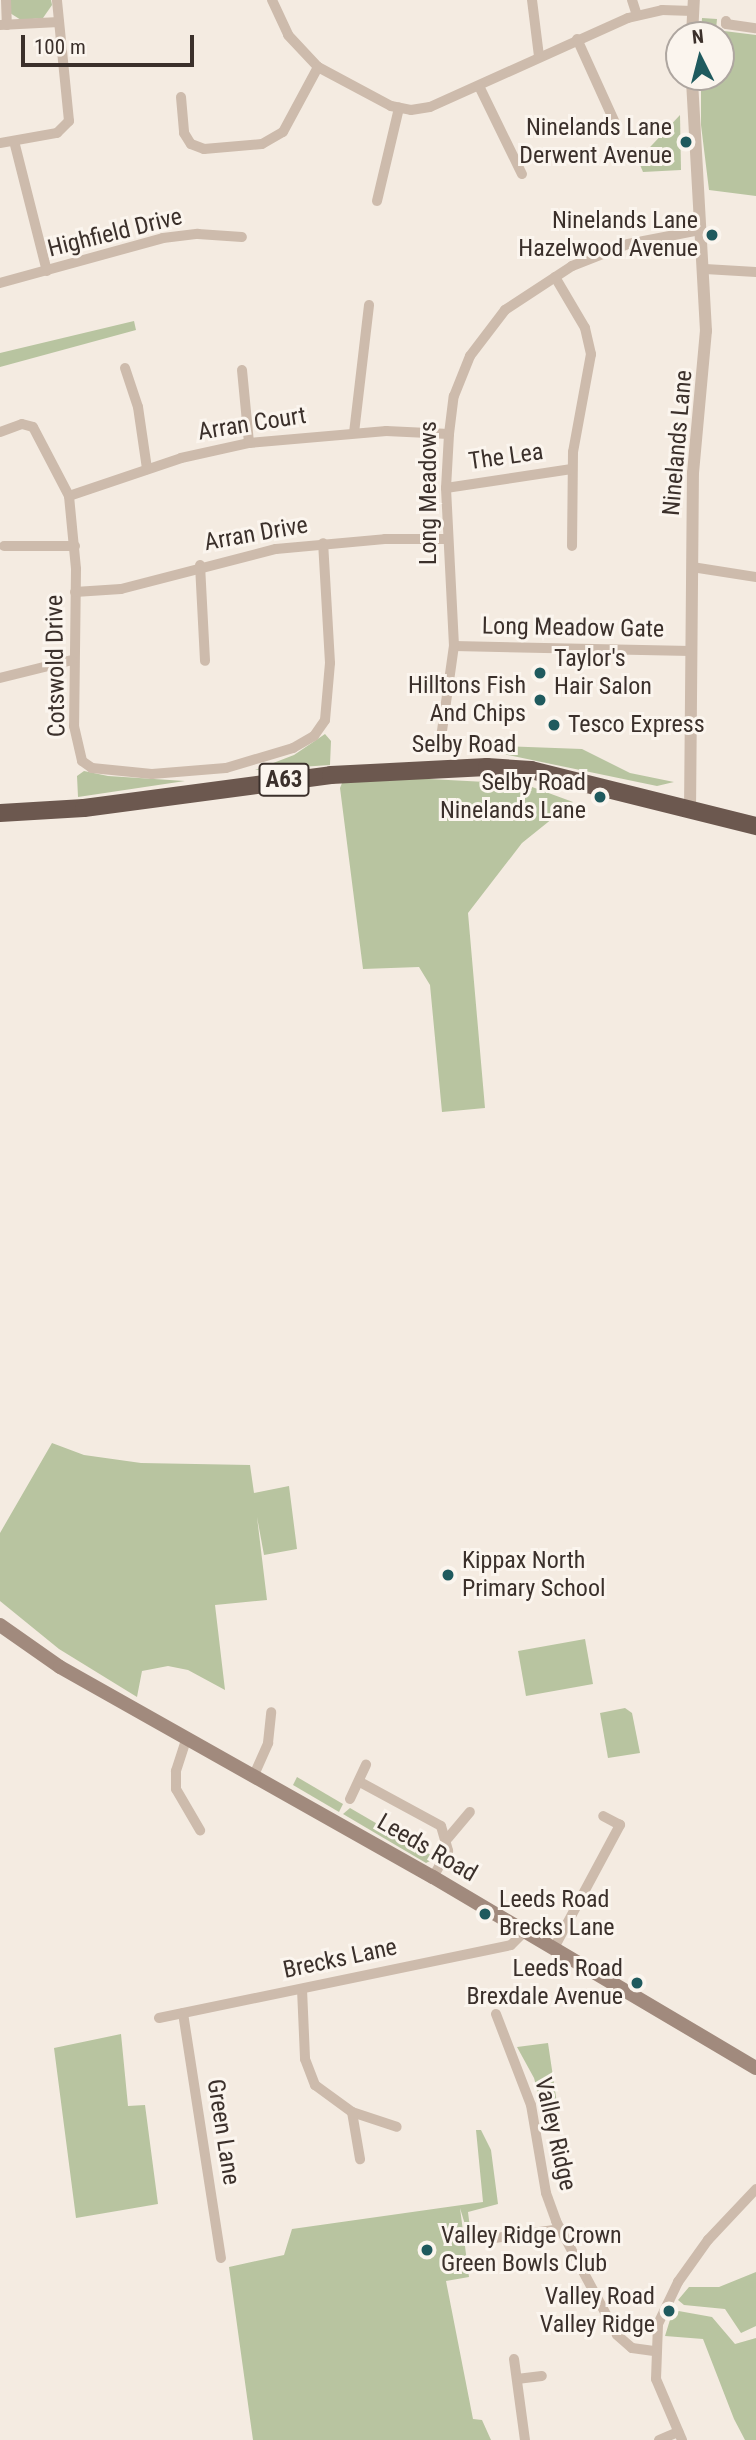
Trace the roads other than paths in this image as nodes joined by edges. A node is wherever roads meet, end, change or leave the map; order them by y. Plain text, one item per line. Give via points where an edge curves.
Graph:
1 (6, 0) edge
2 (57, 0) edge
3 (272, 0) edge
4 (532, 0) edge
5 (632, 0) edge
6 (694, 6) edge
7 (637, 15) junction
8 (59, 22) junction
9 (735, 23) edge
10 (3, 25) edge
11 (756, 28) edge
12 (577, 39) junction
13 (539, 56) junction
14 (318, 67) junction
15 (479, 86) junction
16 (693, 91) edge
17 (181, 97) dead end
18 (399, 108) junction
19 (617, 127) dead end
20 (13, 141) junction
21 (0, 142) edge
22 (522, 174) dead end
23 (377, 201) dead end
24 (700, 230) junction
25 (242, 237) dead end
26 (705, 269) junction
27 (47, 271) junction
28 (756, 272) edge
29 (555, 277) junction
30 (0, 283) edge
31 (369, 305) dead end
32 (125, 368) dead end
33 (242, 370) dead end
34 (0, 432) edge
35 (354, 433) junction
36 (449, 434) junction
37 (249, 443) junction
38 (147, 469) junction
39 (572, 470) junction
40 (446, 488) junction
41 (69, 496) junction
42 (447, 539) junction
43 (323, 543) junction
44 (4, 545) dead end
45 (75, 546) junction
46 (572, 546) dead end
47 (200, 565) junction
48 (692, 567) junction
49 (756, 577) edge
50 (75, 592) junction
51 (454, 646) junction
52 (691, 651) junction
53 (72, 660) junction
54 (205, 661) dead end
55 (0, 678) edge
56 (441, 738) dead end
57 (690, 812) junction
58 (0, 813) edge
59 (756, 826) edge
60 (0, 1625) edge
61 (271, 1712) dead end
62 (187, 1737) junction
63 (366, 1765) dead end
64 (254, 1775) junction
65 (360, 1782) junction
66 (350, 1799) dead end
67 (471, 1812) dead end
68 (603, 1816) dead end
69 (200, 1830) dead end
70 (448, 1838) junction
71 (433, 1877) junction
72 (524, 1932) junction
73 (554, 1948) junction
74 (302, 1989) junction
75 (183, 2013) junction
76 (496, 2014) dead end
77 (159, 2018) dead end
78 (756, 2068) edge
79 (352, 2112) junction
80 (397, 2127) dead end
81 (360, 2159) dead end
82 (756, 2189) edge
83 (561, 2229) junction
84 (480, 2240) dead end
85 (221, 2258) dead end
86 (654, 2351) junction
87 (514, 2359) dead end
88 (542, 2376) dead end
89 (517, 2379) junction
90 (680, 2436) edge
91 (525, 2440) edge
92 (659, 2440) edge

1 - 10 street
2 - 8 street
3 - 14 street via 288,35
4 - 13 street
5 - 7 street
6 - 7 street
7 - 12 street
8 - 10 street
8 - 20 street via 69,121 57,133
9 - 11 street
12 - 13 street
12 - 19 street
13 - 15 street
14 - 17 street via 283,132 262,144 204,149 191,144 184,133
14 - 18 street
15 - 18 street via 430,107
15 - 22 street
16 - 24 street, Ninelands Lane
18 - 23 street
20 - 21 street
20 - 27 street
24 - 26 street, Ninelands Lane
24 - 29 street, Long Meadows via 609,250
25 - 27 street, Highfield Drive via 163,238
26 - 28 street
26 - 48 street, Ninelands Lane via 706,357 693,472
27 - 30 street, Highfield Drive
29 - 36 street, Long Meadows via 511,305 477,343 458,382
29 - 39 street via 585,328 591,354
31 - 35 street
32 - 38 street via 138,407
33 - 37 street
34 - 41 street, Cotswold Drive via 22,424 33,427
35 - 36 street, Arran Court
35 - 37 street, Arran Court
36 - 40 street, Long Meadows
37 - 38 street, Arran Court
38 - 41 street, Arran Court
39 - 40 street, The Lea
39 - 46 street
40 - 42 street, Long Meadows
41 - 45 street, Cotswold Drive
42 - 43 street, Arran Drive
42 - 51 street, Long Meadows
43 - 47 street, Arran Drive
43 - 53 street, Cotswold Drive via 330,640 327,707 321,729 293,748 249,763 196,772 152,774 92,768 82,761 75,736
44 - 45 street
45 - 50 street, Cotswold Drive
47 - 50 street, Arran Drive via 114,590
47 - 54 street
48 - 49 street
48 - 52 street, Ninelands Lane
50 - 53 street, Cotswold Drive
51 - 52 street, Long Meadow Gate
51 - 56 street, Long Meadows
52 - 57 street, Ninelands Lane
53 - 55 street
57 - 58 highway, Selby Road / A63 via 558,776 487,767 331,775 84,808
57 - 59 highway, Selby Road / A63
60 - 62 main road, Leeds Road via 60,1667
61 - 64 street via 268,1743
62 - 64 main road, Leeds Road
62 - 69 street via 176,1770 176,1789
63 - 65 street
64 - 71 main road, Leeds Road
65 - 66 street
65 - 70 street via 441,1826
67 - 70 street
68 - 73 street via 620,1825
70 - 71 street via 448,1851
71 - 72 main road, Leeds Road
72 - 73 main road, Leeds Road
72 - 74 street, Brecks Lane via 511,1945
73 - 78 main road, Leeds Road
74 - 75 street, Brecks Lane
74 - 79 street via 310,2077 322,2092
75 - 77 street, Brecks Lane
75 - 85 street, Green Lane
76 - 83 street, Valley Ridge via 531,2105 546,2193
79 - 80 street
79 - 81 street
82 - 86 street via 708,2240 678,2283 661,2315
83 - 84 street
83 - 86 street, Valley Ridge via 617,2335 632,2348
86 - 90 street via 658,2388
87 - 89 street
88 - 89 street
89 - 91 street
90 - 92 street

